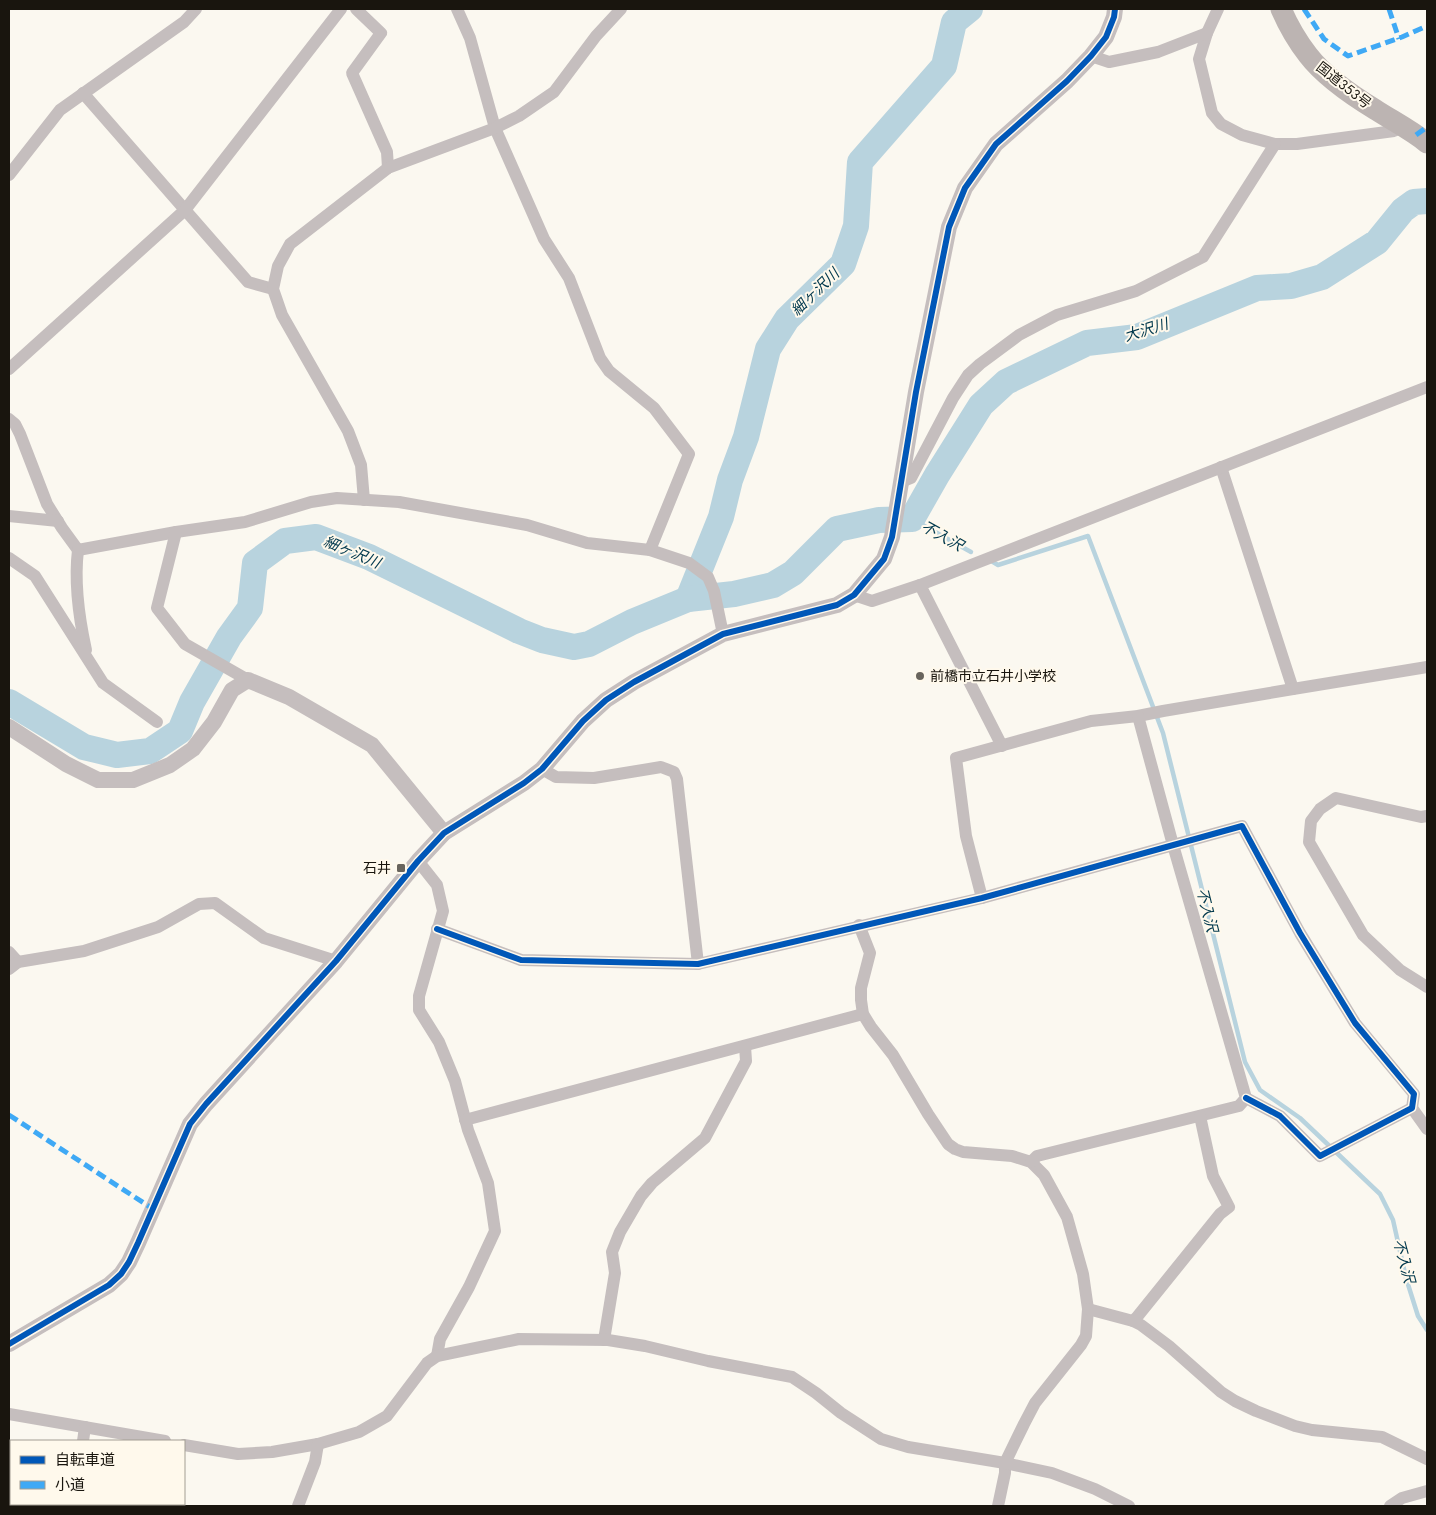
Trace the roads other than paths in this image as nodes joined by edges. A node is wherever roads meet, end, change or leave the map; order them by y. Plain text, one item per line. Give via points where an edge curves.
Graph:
1 (196, 9) edge
2 (341, 9) edge
3 (356, 9) edge
4 (456, 9) edge
5 (621, 9) edge
6 (1115, 9) edge
7 (1218, 9) edge
8 (1281, 9) edge
9 (1207, 34) junction
10 (1091, 56) junction
11 (83, 93) junction
12 (1404, 126) junction
13 (495, 128) junction
14 (1427, 143) edge
15 (1275, 144) junction
16 (388, 168) junction
17 (9, 176) edge
18 (185, 210) junction
19 (273, 289) junction
20 (9, 369) edge
21 (1427, 387) edge
22 (9, 419) edge
23 (1221, 467) junction
24 (902, 482) junction
25 (364, 500) junction
26 (9, 516) edge
27 (58, 521) junction
28 (176, 532) junction
29 (78, 550) junction
30 (650, 550) junction
31 (9, 558) edge
32 (920, 585) junction
33 (854, 595) junction
34 (723, 634) junction
35 (87, 658) junction
36 (1427, 668) edge
37 (248, 680) junction
38 (1293, 689) junction
39 (1143, 715) junction
40 (157, 722) dead end
41 (9, 727) edge
42 (1002, 746) junction
43 (542, 769) junction
44 (1427, 816) edge
45 (444, 833) junction
46 (1173, 845) junction
47 (418, 861) junction
48 (982, 898) junction
49 (859, 925) junction
50 (437, 930) junction
51 (9, 952) edge
52 (336, 961) junction
53 (698, 964) junction
54 (13, 965) edge
55 (1427, 987) edge
56 (863, 1014) junction
57 (745, 1046) junction
58 (1246, 1098) junction
59 (1412, 1108) junction
60 (1200, 1116) junction
61 (465, 1120) junction
62 (1427, 1129) edge
63 (1031, 1162) junction
64 (1088, 1309) junction
65 (1133, 1321) junction
66 (604, 1340) junction
67 (9, 1344) edge
68 (437, 1356) junction
69 (9, 1414) edge
70 (85, 1427) junction
71 (83, 1440) edge
72 (159, 1440) edge
73 (318, 1444) junction
74 (185, 1445) edge
75 (1427, 1459) edge
76 (1006, 1463) junction
77 (1427, 1491) edge
78 (298, 1506) edge
79 (998, 1506) edge
80 (1130, 1506) edge
81 (1390, 1506) edge

1 - 11 street via 184,22
2 - 18 street
3 - 16 street via 381,33 352,73 387,152
4 - 13 street via 470,38
5 - 13 street via 554,92 520,116
6 - 10 street via 1106,37
7 - 9 street
8 - 12 highway, 国道353号 via 1308,55 1325,74
9 - 10 street via 1158,52 1109,62
9 - 15 street via 1199,59 1212,114 1221,124 1242,135
10 - 24 street via 996,144 965,188 949,227 916,392
11 - 17 street via 60,110
11 - 18 street
12 - 14 highway, 国道353号
12 - 15 street via 1394,131
13 - 16 street
13 - 30 street via 544,240 569,278 600,358 609,371 654,408 690,454
15 - 24 street via 1202,257 1136,291 1057,315 1019,335 980,364 953,398 911,478
16 - 19 street via 290,244 278,266
18 - 19 street via 248,282
18 - 20 street
19 - 25 street via 282,315 348,431 361,465
21 - 23 street
22 - 27 street via 20,434 47,504
23 - 32 street
23 - 38 street
24 - 33 street via 892,537 884,559
25 - 28 street via 338,498 311,502 245,522
25 - 30 street via 399,502 527,526 587,543
26 - 27 street
27 - 29 street
28 - 29 street
28 - 37 street via 157,608 185,644
29 - 35 street via 76,569
30 - 34 street via 689,563 708,577
31 - 35 street via 35,576
32 - 33 street via 872,601
32 - 42 street
33 - 34 street via 837,606
34 - 43 street via 606,700 583,721
35 - 40 street via 103,683
36 - 38 street
37 - 41 street via 232,690 214,722 193,749 170,765 133,780 98,780 66,764
37 - 45 street via 289,697 372,745
38 - 39 street
39 - 42 street via 1091,721
39 - 46 street
42 - 48 street via 956,758 966,836
43 - 45 street via 524,784
43 - 53 street via 556,777 594,778 661,767 674,772 678,779
44 - 55 street via 1336,798 1320,808 1311,821 1309,842 1363,935 1400,970
45 - 47 street
46 - 48 street
46 - 58 street
46 - 59 street via 1242,826 1300,933 1355,1023 1414,1094
47 - 50 street via 437,885 443,911
47 - 52 street
48 - 49 street
49 - 53 street
49 - 56 street via 870,953 861,988
50 - 53 street via 521,960
50 - 61 street via 419,996 419,1010 440,1042
51 - 54 street
52 - 54 street via 264,938 215,903 199,904 158,927 84,951
52 - 67 street via 190,1124 121,1274 102,1289
56 - 57 street
56 - 63 street via 893,1055 948,1144 964,1152 1012,1156
57 - 61 street
57 - 66 street via 746,1061 704,1138 652,1183 620,1232 612,1252 614,1280
58 - 59 street via 1280,1116 1320,1156
58 - 60 street via 1239,1106
59 - 62 street
60 - 63 street via 1037,1156
60 - 65 street via 1213,1176 1229,1207
61 - 68 street via 488,1183 495,1231 440,1339
63 - 64 street via 1044,1175 1067,1217 1083,1274
64 - 65 street
64 - 76 street via 1082,1345 1035,1403
65 - 75 street via 1169,1346 1234,1401 1295,1426 1382,1437
66 - 68 street via 520,1339
66 - 76 street via 792,1376 881,1439 908,1447
68 - 73 street via 427,1363 387,1416 359,1432
69 - 70 street
70 - 71 street
70 - 72 street
73 - 74 street via 238,1454
73 - 78 street via 315,1462
76 - 79 street
76 - 80 street via 1052,1473
77 - 81 street via 1402,1498

